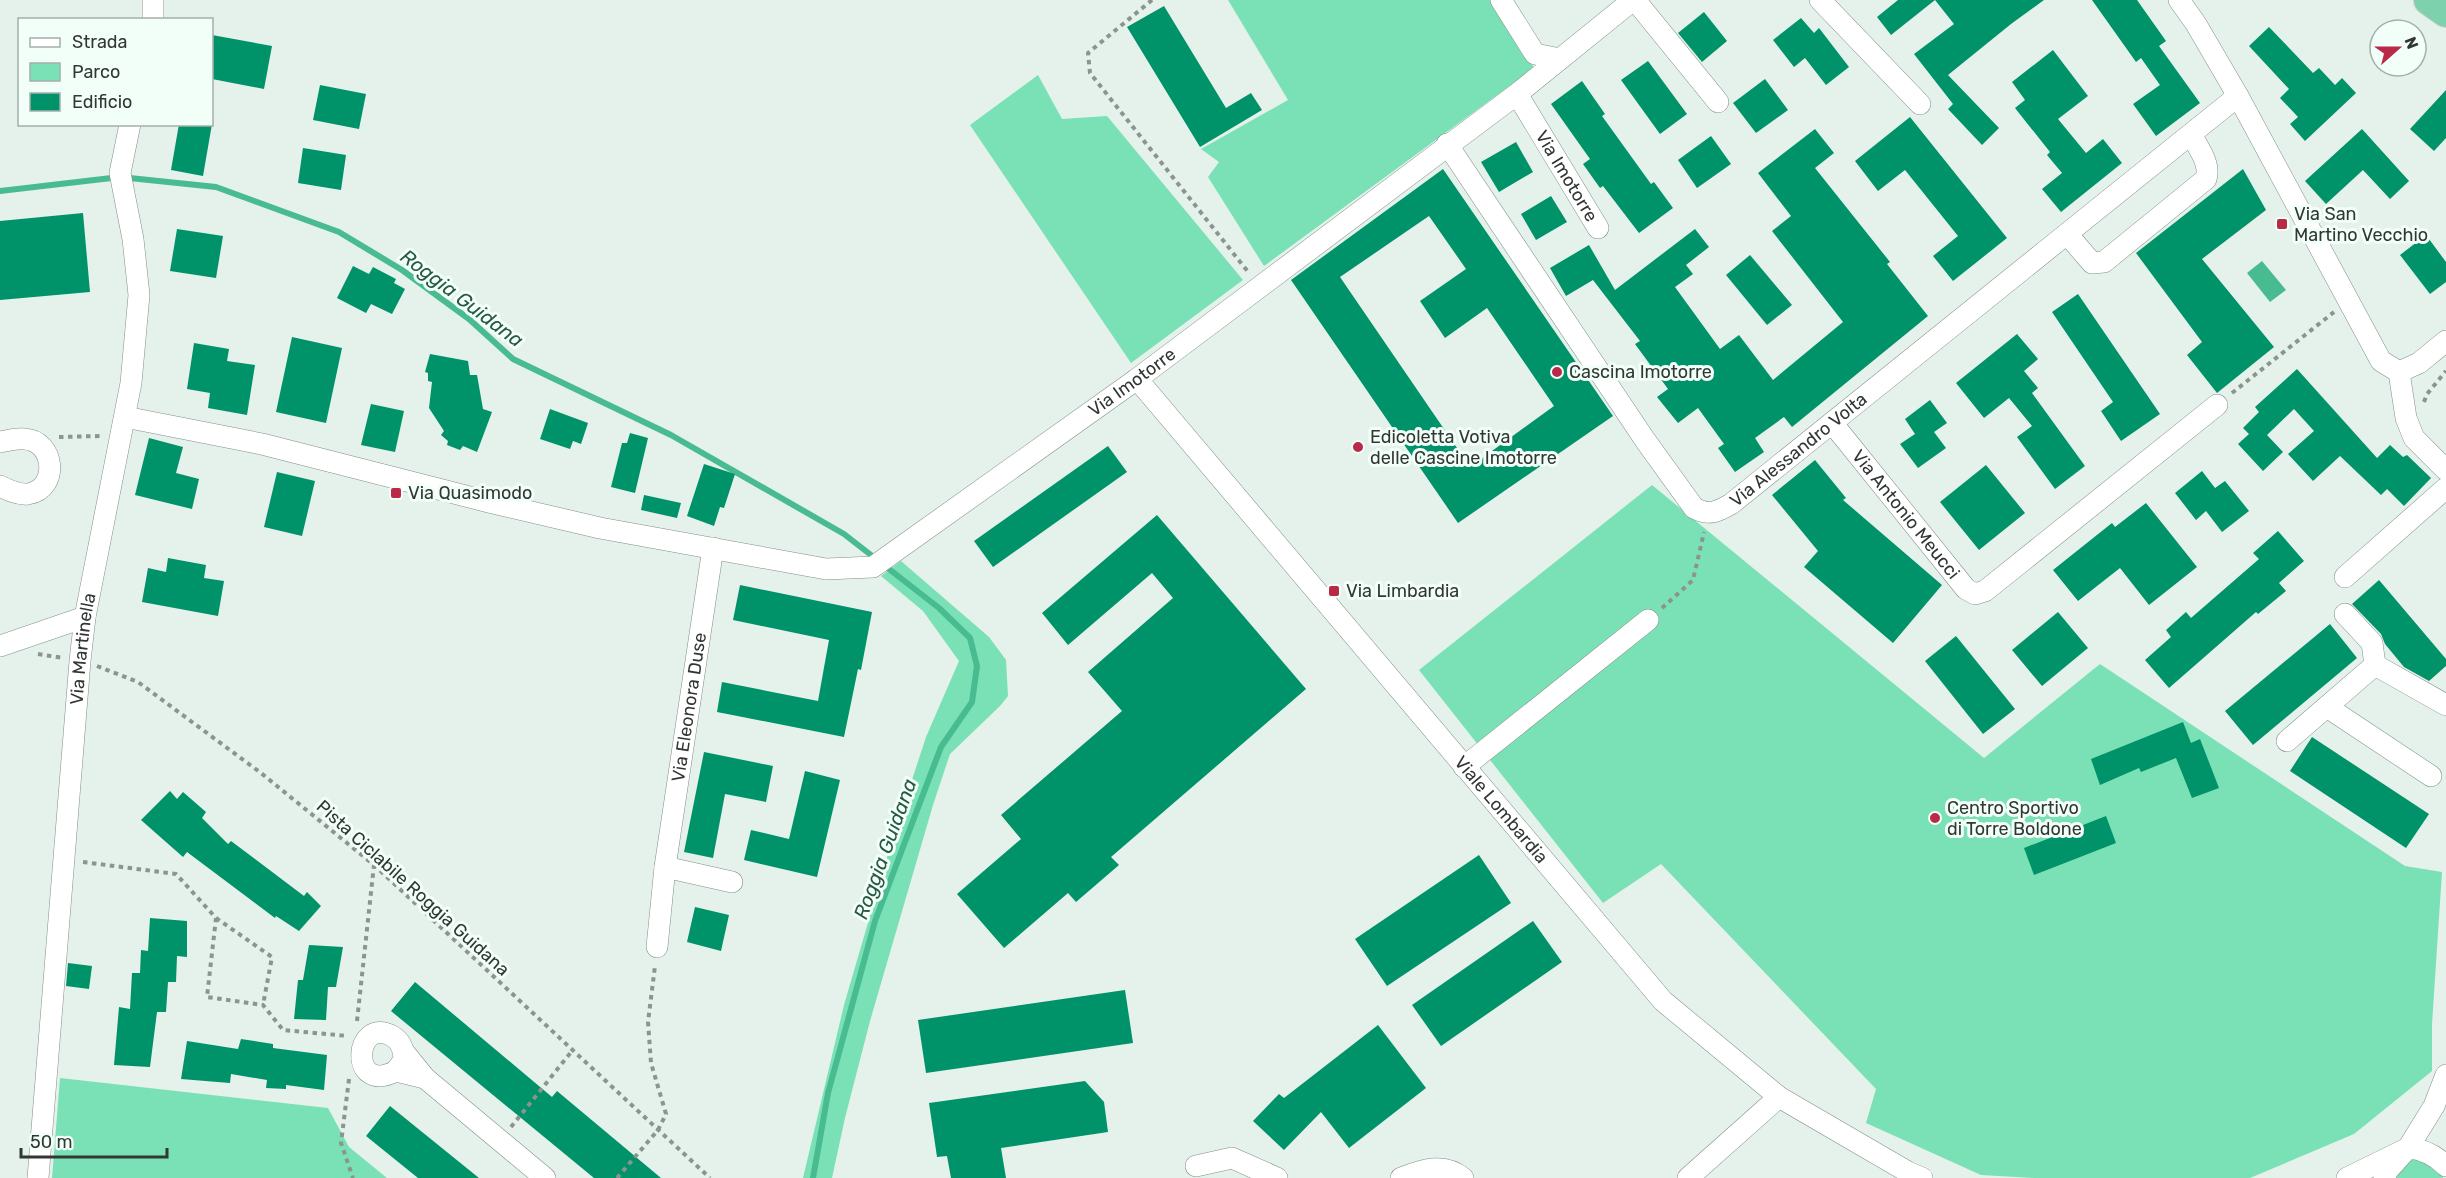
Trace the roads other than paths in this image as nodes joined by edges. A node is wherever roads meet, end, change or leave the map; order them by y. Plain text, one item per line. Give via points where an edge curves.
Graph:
1 (153, 0) edge
2 (1501, 0) edge
3 (1634, 0) edge
4 (1820, 0) edge
5 (2180, 0) edge
6 (2429, 0) edge
7 (2446, 12) edge
8 (153, 18) edge
9 (1560, 59) junction
10 (1516, 94) junction
11 (2238, 96) junction
12 (1718, 102) dead end
13 (1920, 104) dead end
14 (130, 126) edge
15 (2191, 135) junction
16 (1447, 144) junction
17 (1598, 228) dead end
18 (2067, 234) junction
19 (2446, 341) edge
20 (2399, 372) junction
21 (1137, 379) junction
22 (2217, 405) road end
23 (1835, 422) junction
24 (123, 426) junction
25 (0, 442) edge
26 (2446, 470) edge
27 (0, 486) edge
28 (2446, 488) edge
29 (713, 548) junction
30 (2345, 577) dead end
31 (2345, 614) dead end
32 (85, 617) junction
33 (1648, 620) road end
34 (0, 646) edge
35 (2375, 665) junction
36 (2446, 705) edge
37 (2327, 707) junction
38 (2287, 741) dead end
39 (1464, 767) junction
40 (2431, 776) dead end
41 (665, 867) junction
42 (732, 882) dead end
43 (657, 947) road end
44 (400, 1062) junction
45 (2446, 1075) edge
46 (1779, 1096) junction
47 (2408, 1148) junction
48 (1196, 1166) dead end
49 (2446, 1166) edge
50 (38, 1178) edge
51 (545, 1178) edge
52 (1278, 1178) edge
53 (1401, 1178) edge
54 (1463, 1178) edge
55 (1688, 1178) edge
56 (1922, 1178) edge
57 (2347, 1178) edge
58 (2384, 1178) edge

1 - 8 street
2 - 9 street via 1536,54
3 - 9 street, Via Imotorre
3 - 12 street
4 - 13 street
5 - 11 street
6 - 7 highway
9 - 10 street, Via Imotorre
10 - 16 street, Via Imotorre
10 - 17 street, Via Imotorre
11 - 15 street, Via Alessandro Volta
11 - 20 street via 2381,361
14 - 24 street, Via Martinella via 122,181 138,295 131,383
15 - 18 street, Via Alessandro Volta
15 - 18 street via 2202,153 2206,179 2103,262 2092,263
16 - 21 street, Via Imotorre
16 - 23 street, Via Alessandro Volta via 1694,507 1704,514 1731,504
18 - 23 street, Via Alessandro Volta
19 - 20 street via 2420,363
20 - 26 street via 2406,418 2414,438
21 - 29 street, Via Imotorre via 873,567 826,569
21 - 39 street, Viale Lombardia
22 - 23 street, Via Antonio Meucci via 1985,591 1975,594 1966,589
24 - 29 street via 262,444 600,528
24 - 32 street, Via Martinella
25 - 27 street via 25,438 40,445 50,457 50,474 43,487 28,494
28 - 30 street
29 - 41 street, Via Eleonora Duse
31 - 35 street via 2372,644
32 - 34 street
32 - 50 street, Via Martinella
33 - 39 street
35 - 36 street
35 - 37 street
37 - 38 street
37 - 40 street
39 - 46 street, Viale Lombardia via 1663,1001
41 - 42 street
41 - 43 street, Via Eleonora Duse
44 - 44 street via 387,1076 368,1072 362,1064 359,1040 377,1033 395,1037 401,1044
44 - 51 street via 425,1078
45 - 47 street via 2434,1106
46 - 55 street
46 - 56 street, Viale Lombardia
47 - 49 street via 2437,1156
47 - 57 street
47 - 58 street
48 - 52 street via 1232,1158
53 - 54 street via 1428,1167 1455,1171

